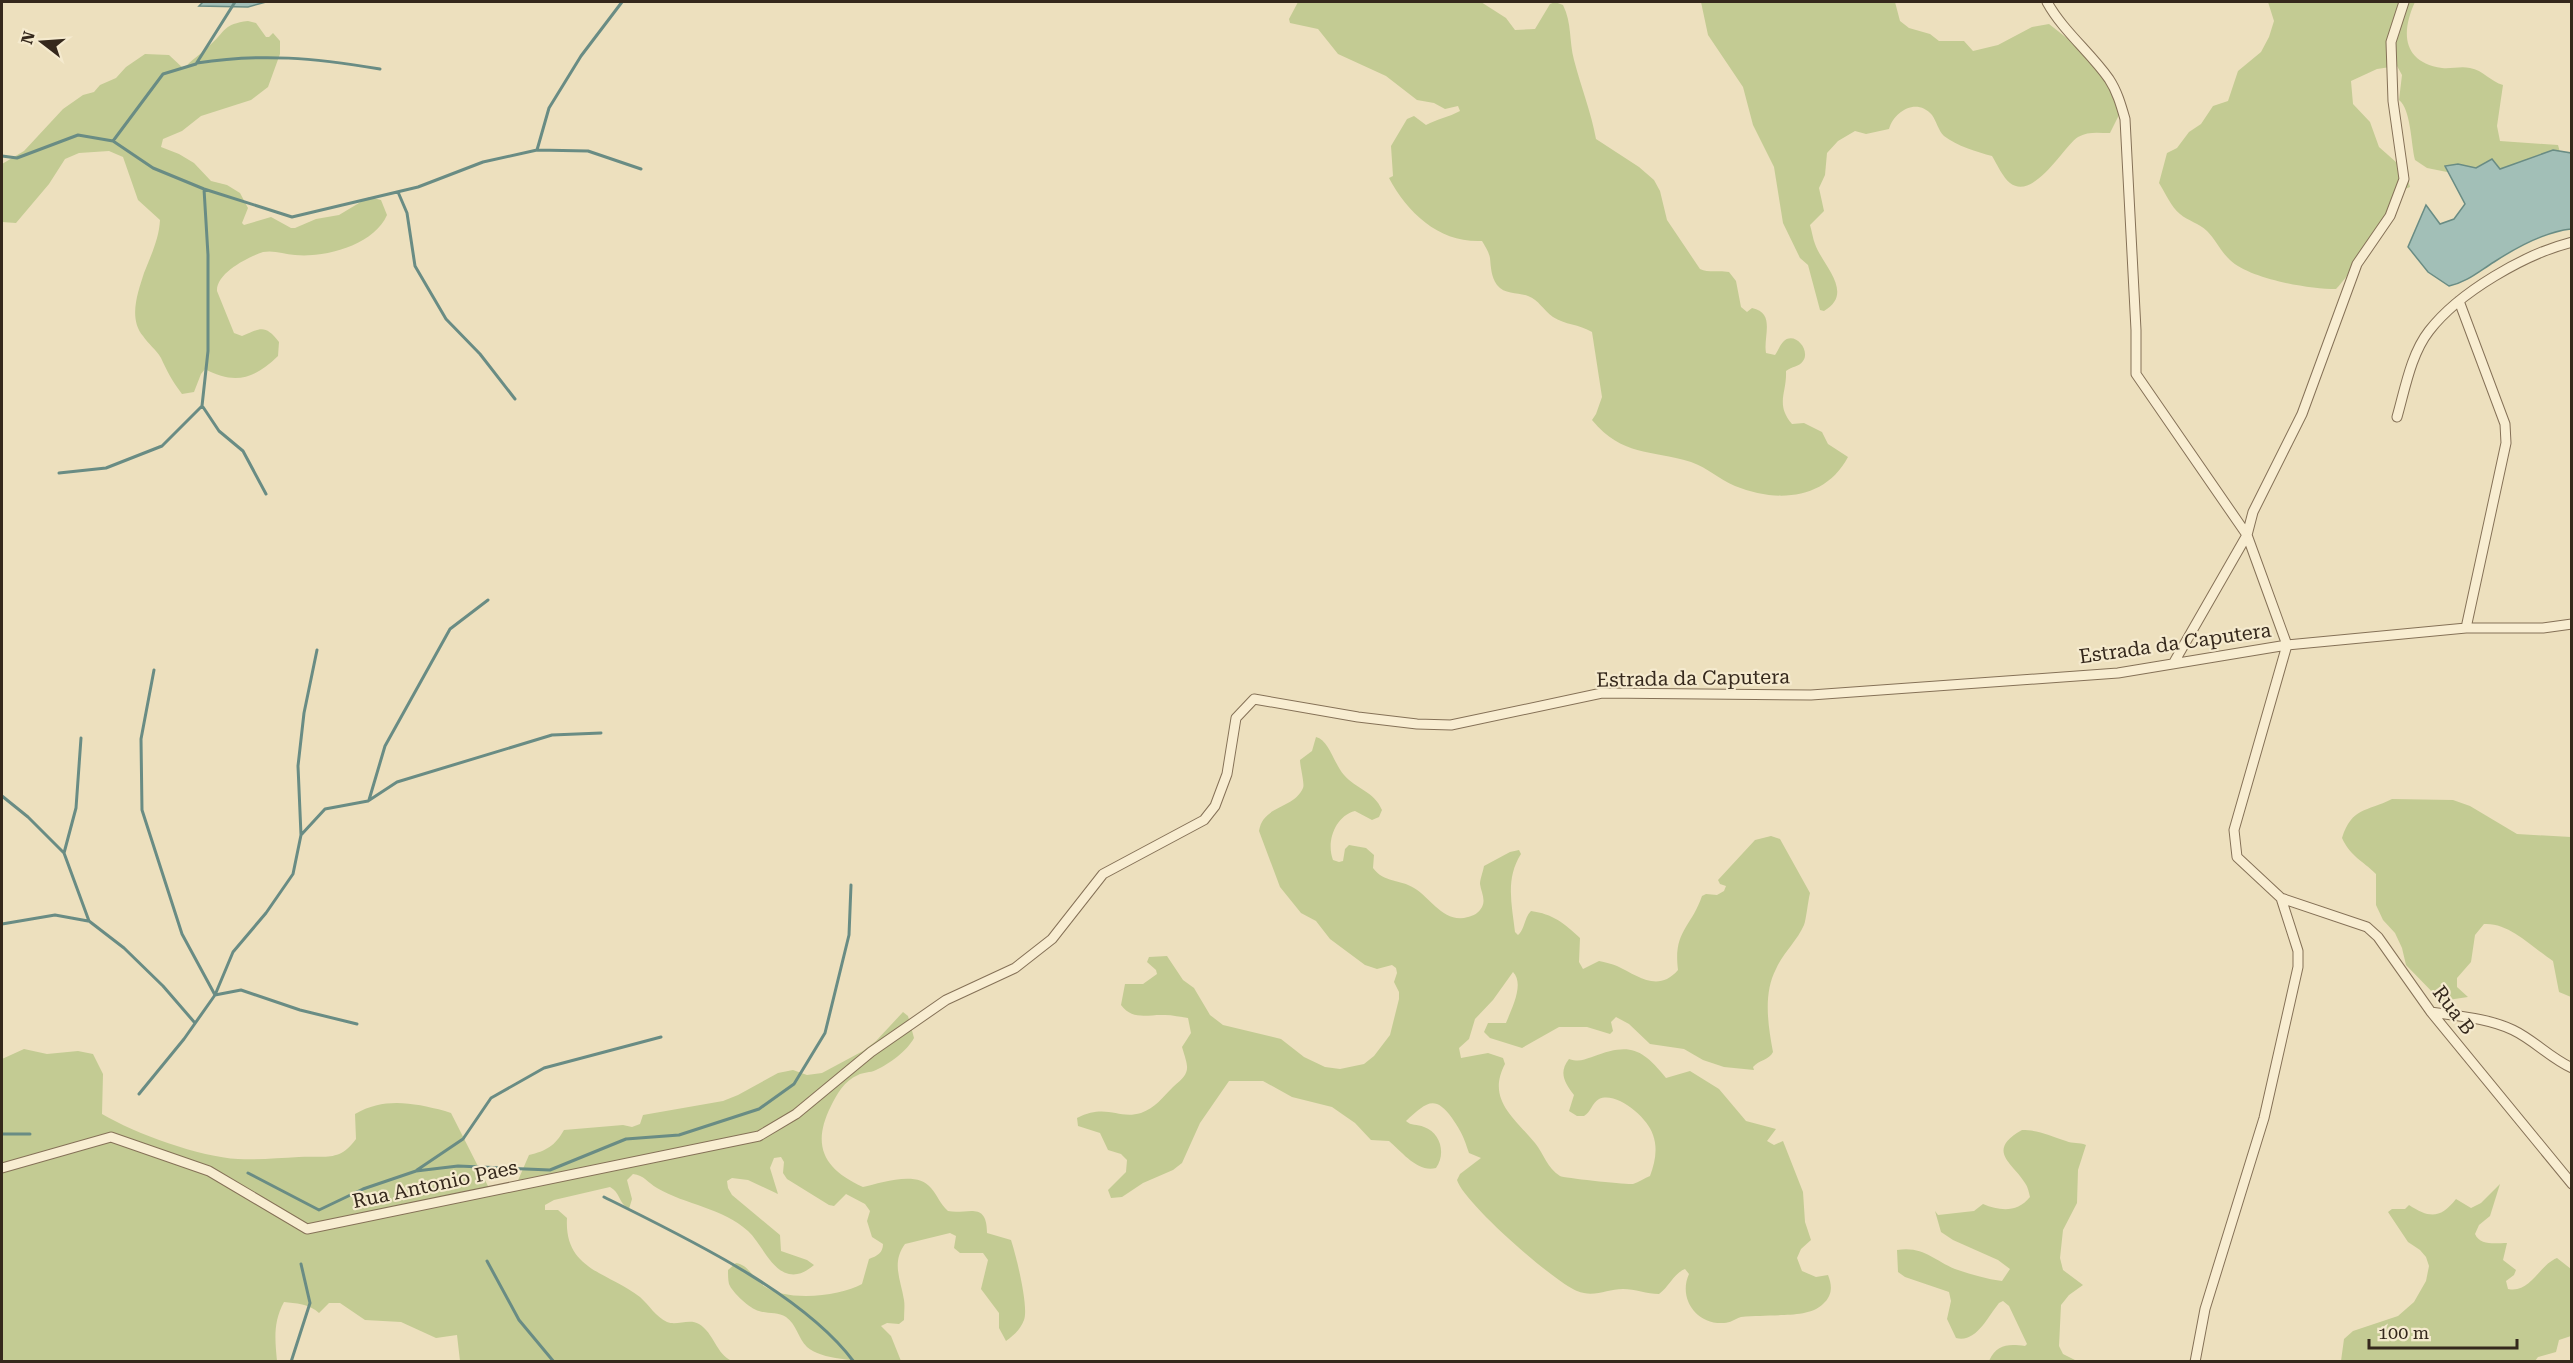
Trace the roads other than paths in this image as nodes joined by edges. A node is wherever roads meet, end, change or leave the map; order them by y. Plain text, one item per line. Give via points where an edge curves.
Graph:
1 (2048, 2) edge
2 (2404, 2) edge
3 (2571, 242) edge
4 (2459, 301) junction
5 (2397, 417) dead end
6 (2247, 535) junction
7 (2571, 624) edge
8 (2466, 628) junction
9 (2287, 645) junction
10 (2173, 664) junction
11 (2281, 898) junction
12 (2431, 1012) junction
13 (871, 1052) joint
14 (2571, 1068) edge
15 (2, 1168) edge
16 (2571, 1184) edge
17 (2195, 1362) edge

1 - 6 street via 2110,80 2126,119 2136,374
2 - 6 street via 2391,42 2392,101 2404,179 2390,216 2357,264 2341,300 2302,414 2253,512
3 - 4 street via 2527,257
4 - 5 street via 2425,339
4 - 8 street via 2505,424 2505,443
6 - 9 street
6 - 10 street
7 - 8 street, Estrada da Caputera
8 - 9 street, Estrada da Caputera
9 - 10 street, Estrada da Caputera
9 - 11 street via 2234,830 2237,857
10 - 13 street, Estrada da Caputera via 2118,673 1811,694 1602,693 1451,724 1358,717 1254,699 1236,718 1227,774 1215,806 1204,820 1103,874 1052,939 1015,968 946,1000
11 - 12 street, Rua B via 2367,927
11 - 17 street via 2298,951 2298,967 2264,1118 2205,1309
12 - 14 street via 2514,1030
12 - 16 street, Rua B
13 - 15 street, Rua Antonio Paes via 796,1114 759,1136 306,1229 209,1172 111,1137

